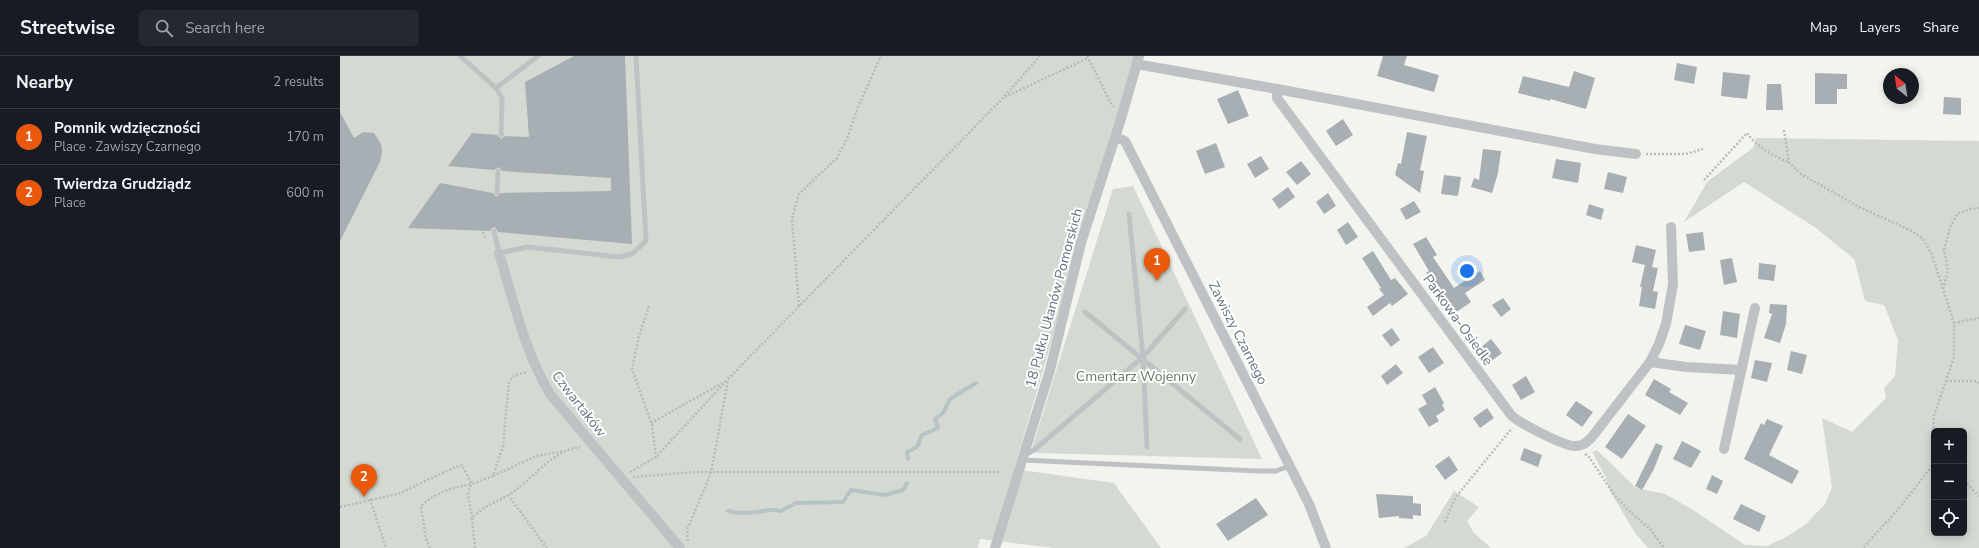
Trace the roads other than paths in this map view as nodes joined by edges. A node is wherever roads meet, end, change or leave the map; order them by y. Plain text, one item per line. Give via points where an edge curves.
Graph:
1 (460, 56) edge
2 (538, 56) edge
3 (636, 56) edge
4 (1137, 60) edge
5 (496, 88) junction
6 (1277, 89) junction
7 (501, 135) dead end
8 (1116, 137) junction
9 (1636, 154) road end
10 (498, 171) dead end
11 (497, 193) dead end
12 (1129, 214) dead end
13 (1671, 227) dead end
14 (494, 231) dead end
15 (499, 253) junction
16 (1755, 308) dead end
17 (1185, 309) dead end
18 (1085, 312) dead end
19 (1143, 357) junction
20 (1650, 362) junction
21 (1741, 370) junction
22 (1240, 439) dead end
23 (1147, 447) dead end
24 (1724, 449) dead end
25 (1022, 458) junction
26 (1289, 466) junction
27 (684, 546) edge
28 (995, 548) edge
29 (1326, 548) edge

1 - 5 lane
2 - 5 lane
3 - 15 lane via 646,241 632,254 619,257 528,247
4 - 6 street
4 - 8 street, 18 Pułku Ułanów Pomorskich
5 - 7 lane via 502,98
6 - 9 street via 1595,149
6 - 20 street, Parkowa-Osiedle via 1277,98 1517,421 1574,447 1586,443
8 - 25 street, 18 Pułku Ułanów Pomorskich via 1082,243 1050,370
8 - 26 street, Zawiszy Czarnego via 1125,141
10 - 11 lane
12 - 19 lane
13 - 20 street via 1671,304 1659,344
14 - 15 lane
15 - 27 street, Czwartaków via 526,345 536,370 550,394
16 - 21 street
17 - 19 lane
18 - 19 lane
19 - 22 lane
19 - 23 lane
19 - 25 lane
20 - 21 street
21 - 24 street
25 - 26 lane via 1258,471 1276,471
25 - 28 street, 18 Pułku Ułanów Pomorskich
26 - 29 street, Zawiszy Czarnego via 1309,504

